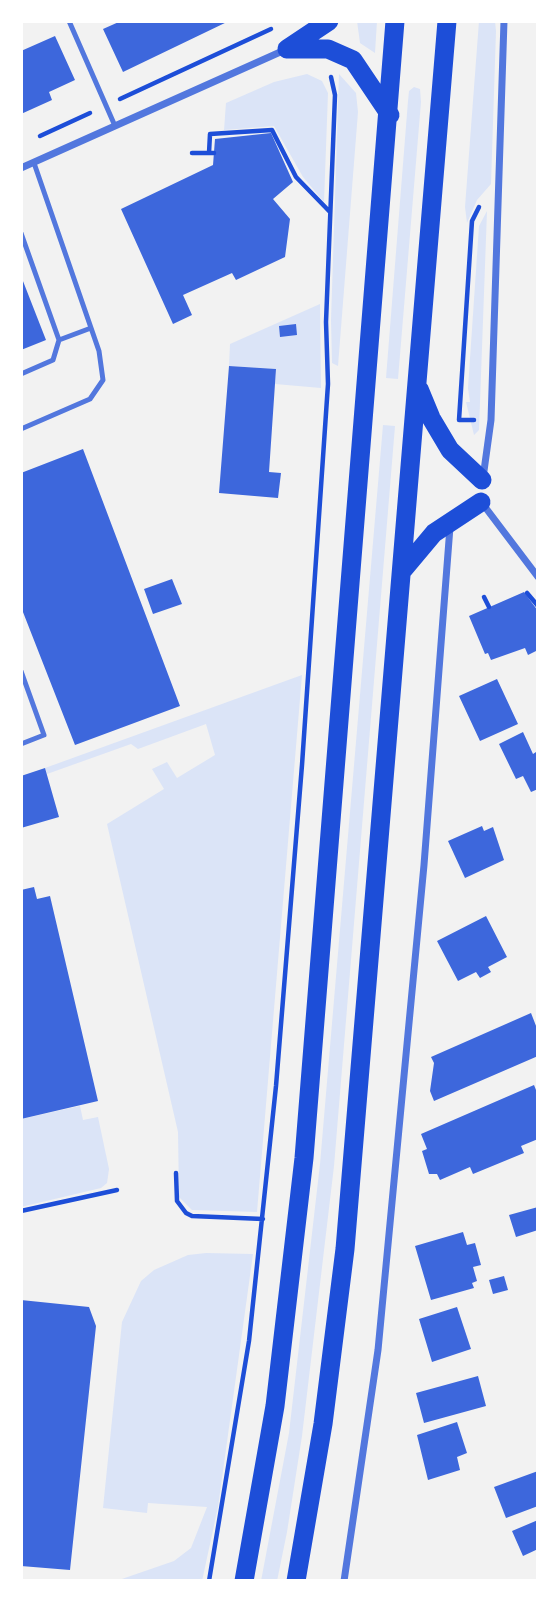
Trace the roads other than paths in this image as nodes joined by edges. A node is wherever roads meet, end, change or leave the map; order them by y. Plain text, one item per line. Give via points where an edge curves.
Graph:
1 (69, 21) edge
2 (329, 21) edge
3 (396, 21) edge
4 (447, 21) edge
5 (504, 21) edge
6 (287, 49) junction
7 (390, 115) junction
8 (115, 126) junction
9 (34, 163) junction
10 (21, 168) edge
11 (21, 233) edge
12 (91, 328) junction
13 (59, 340) junction
14 (21, 374) edge
15 (417, 385) junction
16 (21, 429) edge
17 (482, 480) junction
18 (481, 502) junction
19 (453, 517) junction
20 (402, 570) junction
21 (538, 577) edge
22 (21, 671) edge
23 (21, 744) edge
24 (244, 1581) edge
25 (296, 1581) edge
26 (344, 1581) edge

1 - 8 lane
2 - 6 highway
3 - 7 highway
4 - 15 highway
5 - 17 street via 491,420
6 - 7 highway via 328,49 346,55 363,72
6 - 8 street
7 - 24 highway via 304,1158 275,1406
8 - 9 street
9 - 10 street
9 - 12 lane
11 - 13 lane
12 - 13 lane
12 - 16 lane via 103,365 101,387 81,404
13 - 14 lane via 53,360
15 - 17 highway via 450,450
15 - 20 highway
17 - 18 street
18 - 19 highway
18 - 21 street
19 - 20 highway
19 - 26 street via 447,540 424,865 380,1337
20 - 25 highway via 345,1249 323,1424
22 - 23 lane via 44,735

